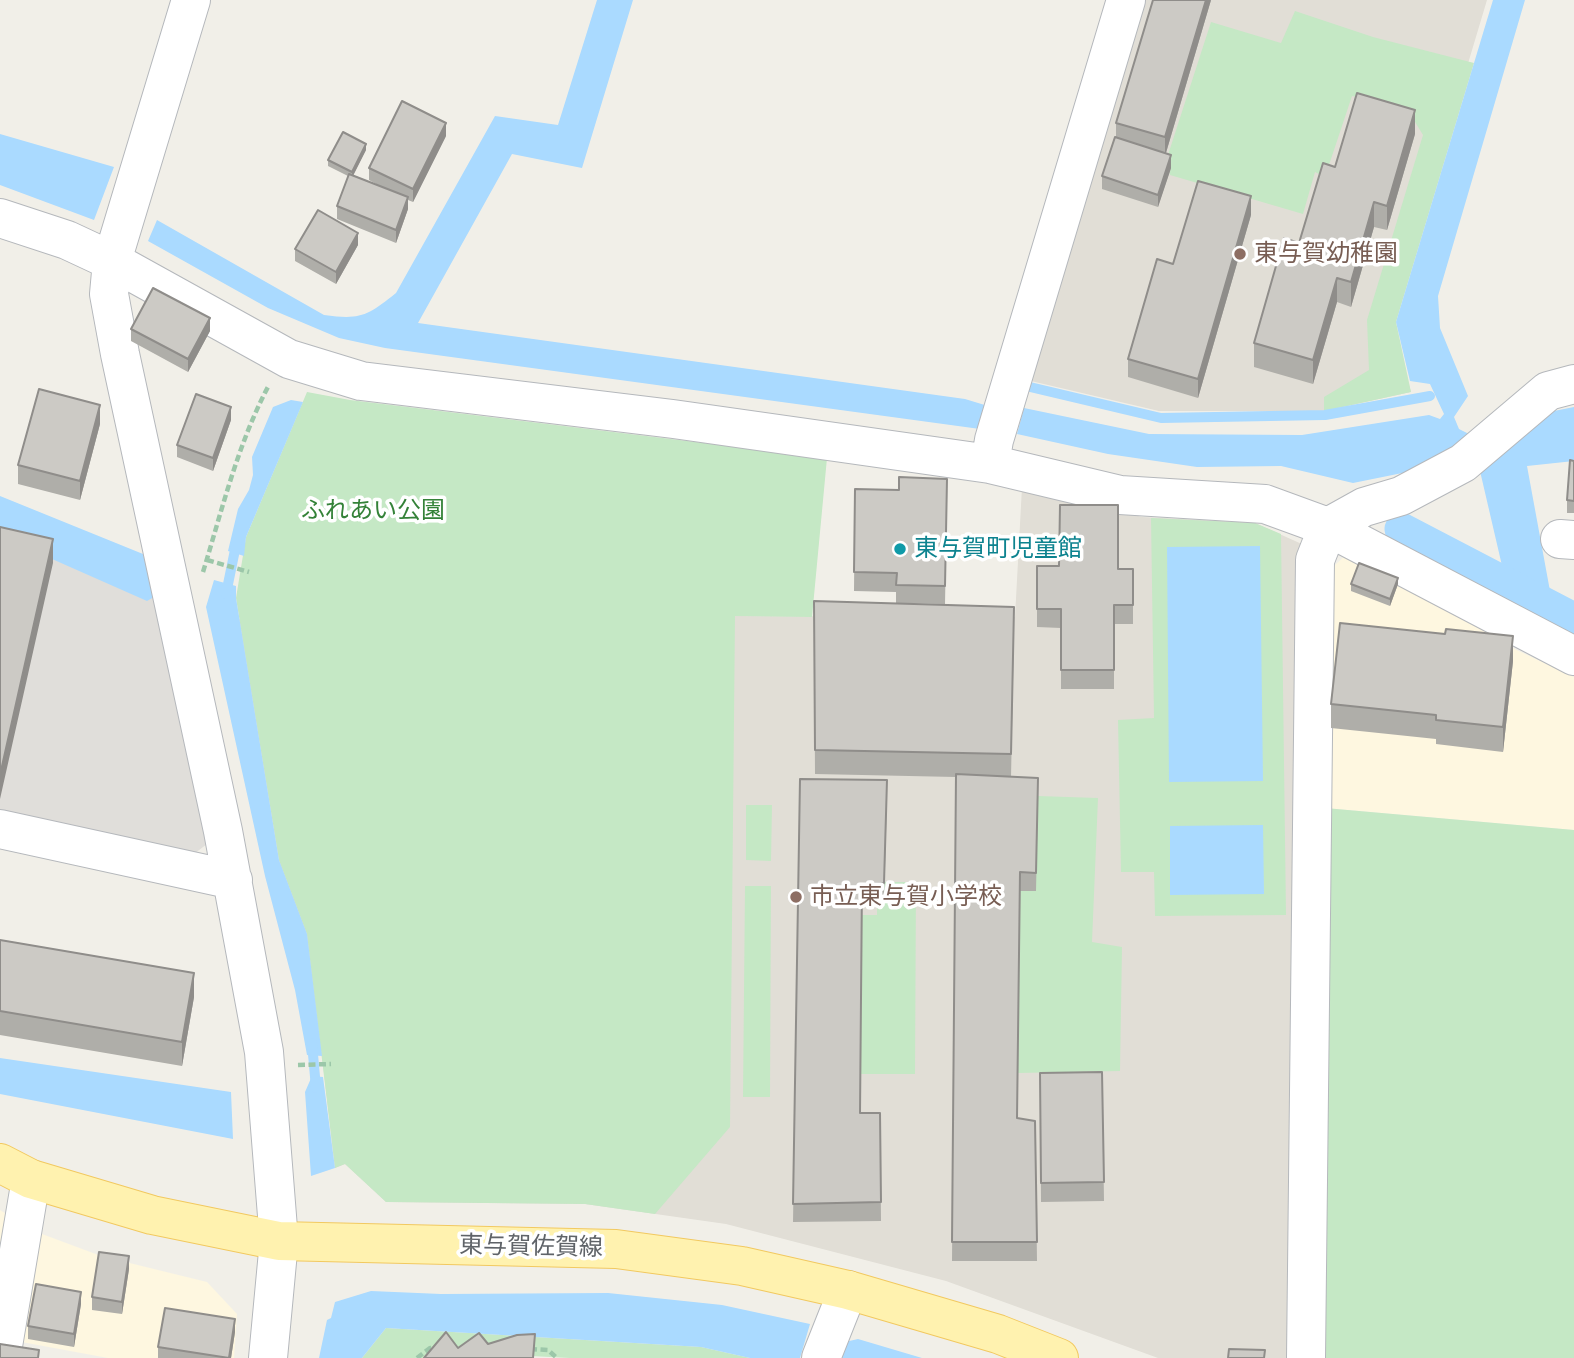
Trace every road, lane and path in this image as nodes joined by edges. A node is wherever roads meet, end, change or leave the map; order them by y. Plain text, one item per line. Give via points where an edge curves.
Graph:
1 (191, 0) edge
2 (1126, 0) edge
3 (0, 218) edge
4 (112, 261) junction
5 (270, 383) dead end
6 (1574, 384) edge
7 (990, 464) junction
8 (1328, 527) junction
9 (207, 560) junction
10 (249, 572) dead end
11 (174, 603) junction
12 (1574, 656) edge
13 (0, 829) edge
14 (233, 880) junction
15 (331, 1064) dead end
16 (297, 1065) dead end
17 (15, 1171) edge
18 (279, 1241) junction
19 (848, 1290) junction
20 (826, 1346) edge
21 (443, 1348) edge
22 (522, 1349) edge
23 (1, 1352) edge
24 (39, 1358) edge
25 (268, 1358) edge
26 (417, 1358) edge
27 (558, 1358) edge
28 (1059, 1358) edge
29 (1306, 1358) edge

1 - 4 street
2 - 7 street
3 - 4 street
4 - 7 street via 289,359 361,381
4 - 11 street via 109,294 117,342
5 - 9 path via 236,467
6 - 8 street via 1548,391 1477,452 1401,496 1364,507
7 - 8 street via 1120,495 1265,504
8 - 12 street
8 - 29 street via 1315,560
9 - 10 path
9 - 11 path via 200,582
11 - 14 street
13 - 14 street
14 - 18 street via 264,1052
15 - 16 path
17 - 18 main road, 東与賀佐賀線 via 152,1215
17 - 23 street
18 - 19 main road, 東与賀佐賀線 via 616,1249 742,1266
18 - 25 street
19 - 20 street
19 - 28 main road, 東与賀佐賀線 via 998,1334
21 - 26 path via 430,1348
22 - 27 path via 548,1350
23 - 24 street

